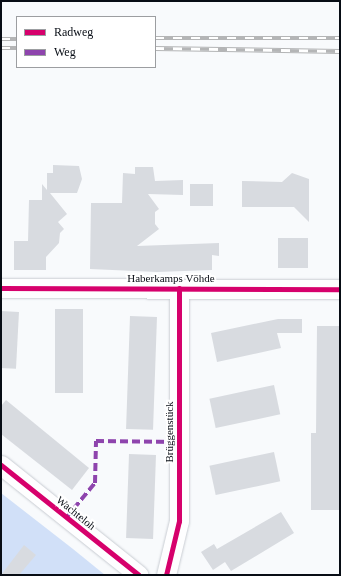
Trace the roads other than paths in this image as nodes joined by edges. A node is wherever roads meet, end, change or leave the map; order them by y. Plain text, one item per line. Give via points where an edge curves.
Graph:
1 (1, 288) edge
2 (179, 288) junction
3 (340, 289) edge
4 (1, 465) edge
5 (139, 575) edge
6 (166, 575) edge

1 - 2 street, Haberkamps Vöhde
2 - 3 street, Haberkamps Vöhde
2 - 6 street, Brüggenstück via 179,521
4 - 5 street, Wachteloh

